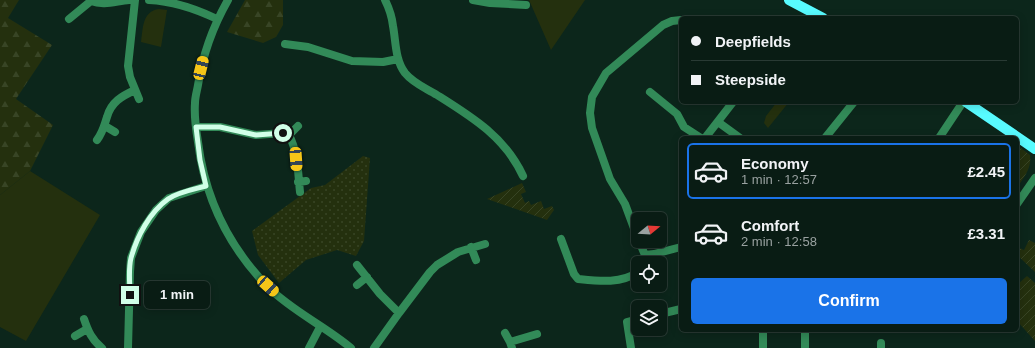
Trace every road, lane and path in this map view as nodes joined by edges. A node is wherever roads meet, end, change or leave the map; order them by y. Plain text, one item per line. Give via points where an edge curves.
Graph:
1 (129, 0) edge
2 (135, 0) edge
3 (149, 0) edge
4 (228, 0) edge
5 (385, 0) edge
6 (473, 0) edge
7 (789, 0) edge
8 (91, 1) edge
9 (509, 2) edge
10 (526, 5) dead end
11 (819, 16) edge
12 (69, 19) dead end
13 (217, 19) junction
14 (679, 20) edge
15 (285, 44) dead end
16 (398, 59) junction
17 (135, 90) junction
18 (650, 92) dead end
19 (139, 99) dead end
20 (732, 104) edge
21 (852, 104) edge
22 (964, 104) edge
23 (968, 104) edge
24 (718, 122) junction
25 (105, 126) junction
26 (298, 126) dead end
27 (196, 127) junction
28 (115, 132) dead end
29 (289, 135) junction
30 (698, 136) edge
31 (707, 136) edge
32 (737, 136) edge
33 (827, 136) edge
34 (940, 136) edge
35 (1016, 136) edge
36 (1019, 138) edge
37 (97, 140) dead end
38 (1035, 149) edge
39 (523, 176) dead end
40 (1035, 178) edge
41 (206, 186) junction
42 (300, 192) dead end
43 (1019, 201) edge
44 (631, 219) edge
45 (561, 239) dead end
46 (485, 244) dead end
47 (471, 247) junction
48 (679, 248) edge
49 (650, 256) edge
50 (476, 260) dead end
51 (357, 265) dead end
52 (367, 277) junction
53 (631, 277) edge
54 (357, 285) dead end
55 (679, 309) edge
56 (399, 312) junction
57 (667, 312) edge
58 (84, 319) dead end
59 (631, 321) edge
60 (320, 326) junction
61 (87, 329) junction
62 (763, 332) edge
63 (805, 332) edge
64 (505, 333) dead end
65 (537, 334) dead end
66 (75, 336) dead end
67 (511, 345) edge
68 (805, 347) edge
69 (102, 348) edge
70 (128, 348) edge
71 (309, 348) edge
72 (351, 348) edge
73 (374, 348) edge
74 (631, 348) edge
75 (763, 348) edge

1 - 8 street via 104,4
2 - 17 street via 128,66
3 - 13 street via 196,10
4 - 13 street
5 - 16 street via 393,25
6 - 9 street via 490,3
7 - 11 main road
8 - 12 street
9 - 10 street
13 - 27 street via 207,43 201,68 195,102
14 - 44 street via 663,25 606,73 592,98 590,113 594,134 610,178 626,204
15 - 16 street via 308,47 352,61 383,62
16 - 39 street via 412,80 490,132 506,148
17 - 19 street
17 - 25 street via 112,104
18 - 30 street via 677,114 684,127
20 - 24 street
21 - 33 street
22 - 34 street
23 - 35 main road
24 - 31 street
24 - 32 street
25 - 28 street
25 - 37 street
26 - 29 street
27 - 29 street via 220,127 256,135
27 - 41 street
29 - 42 street via 302,182
36 - 38 main road
40 - 43 street
41 - 60 street via 226,232 252,268 280,298
41 - 70 street via 169,198 156,210 141,232 131,258
45 - 53 street via 578,279 602,281
46 - 47 street
47 - 50 street
47 - 56 street via 437,265
48 - 49 street
51 - 52 street
52 - 54 street
52 - 56 street
55 - 57 street
56 - 73 street
58 - 61 street
59 - 74 street via 627,322
60 - 71 street
60 - 72 street
61 - 66 street
61 - 69 street via 92,339
62 - 75 street
63 - 68 street
64 - 67 street
65 - 67 street

